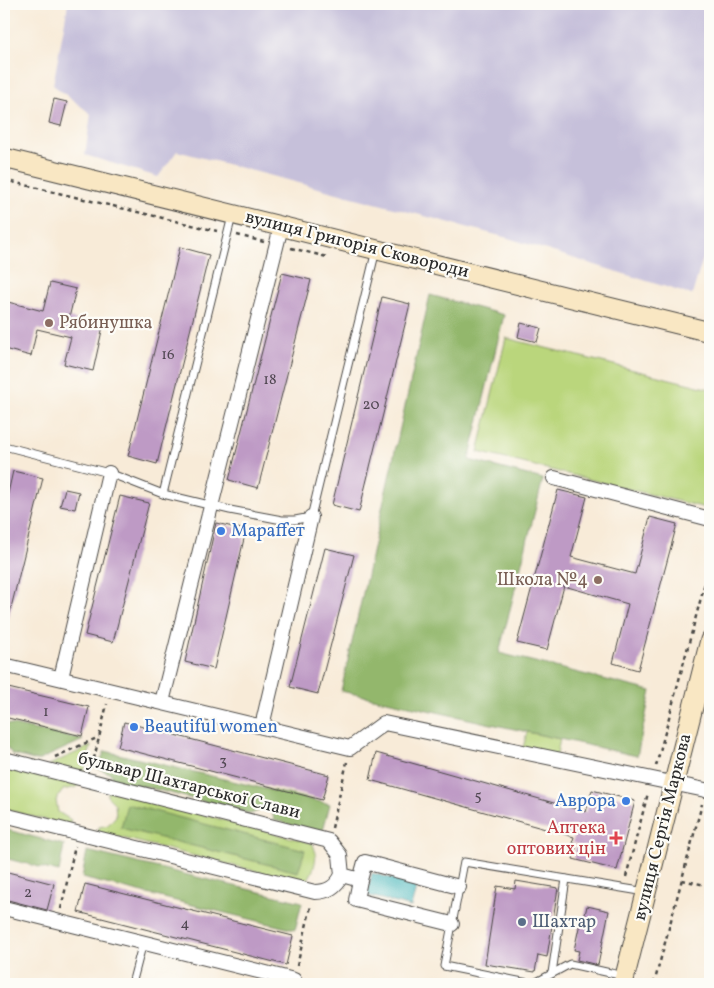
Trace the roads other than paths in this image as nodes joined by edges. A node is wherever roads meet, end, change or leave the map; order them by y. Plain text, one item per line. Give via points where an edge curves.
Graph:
1 (4, 158) edge
2 (232, 215) junction
3 (281, 227) junction
4 (376, 249) junction
5 (710, 332) edge
6 (4, 446) edge
7 (109, 473) junction
8 (554, 478) dead end
9 (162, 494) junction
10 (210, 505) junction
11 (311, 517) junction
12 (710, 519) edge
13 (710, 640) edge
14 (4, 665) edge
15 (61, 678) junction
16 (162, 702) junction
17 (262, 726) junction
18 (4, 759) edge
19 (674, 784) junction
20 (708, 790) edge
21 (4, 815) edge
22 (342, 875) junction
23 (566, 879) junction
24 (360, 880) junction
25 (459, 887) junction
26 (647, 892) junction
27 (4, 908) edge
28 (452, 924) junction
29 (143, 942) junction
30 (552, 973) junction
31 (294, 980) road end
32 (624, 980) edge
33 (132, 984) edge

1 - 2 street, вулиця Григорія Сковороди
2 - 3 street, вулиця Григорія Сковороди
2 - 9 lane
3 - 4 street, вулиця Григорія Сковороди
3 - 10 street
4 - 5 street, вулиця Григорія Сковороди
4 - 11 lane
6 - 7 lane
7 - 9 lane
7 - 15 street
8 - 12 street
9 - 10 lane
10 - 11 lane via 282,520
10 - 16 street
11 - 17 street
13 - 19 street, вулиця Сергія Маркова
14 - 15 street
15 - 16 street
16 - 17 street
17 - 19 street via 350,748 384,723
18 - 22 street, бульвар Шахтарської Слави via 329,841 340,855
19 - 20 street
19 - 26 street, вулиця Сергія Маркова
21 - 22 street via 315,892 332,888
22 - 24 street
23 - 25 lane via 464,862
23 - 26 lane
23 - 30 lane
24 - 25 street via 365,862
24 - 28 street via 356,900
25 - 28 lane
26 - 32 street, вулиця Сергія Маркова
27 - 29 street
28 - 30 lane via 444,966 533,984
29 - 31 street
29 - 33 lane
30 - 32 lane via 570,964

